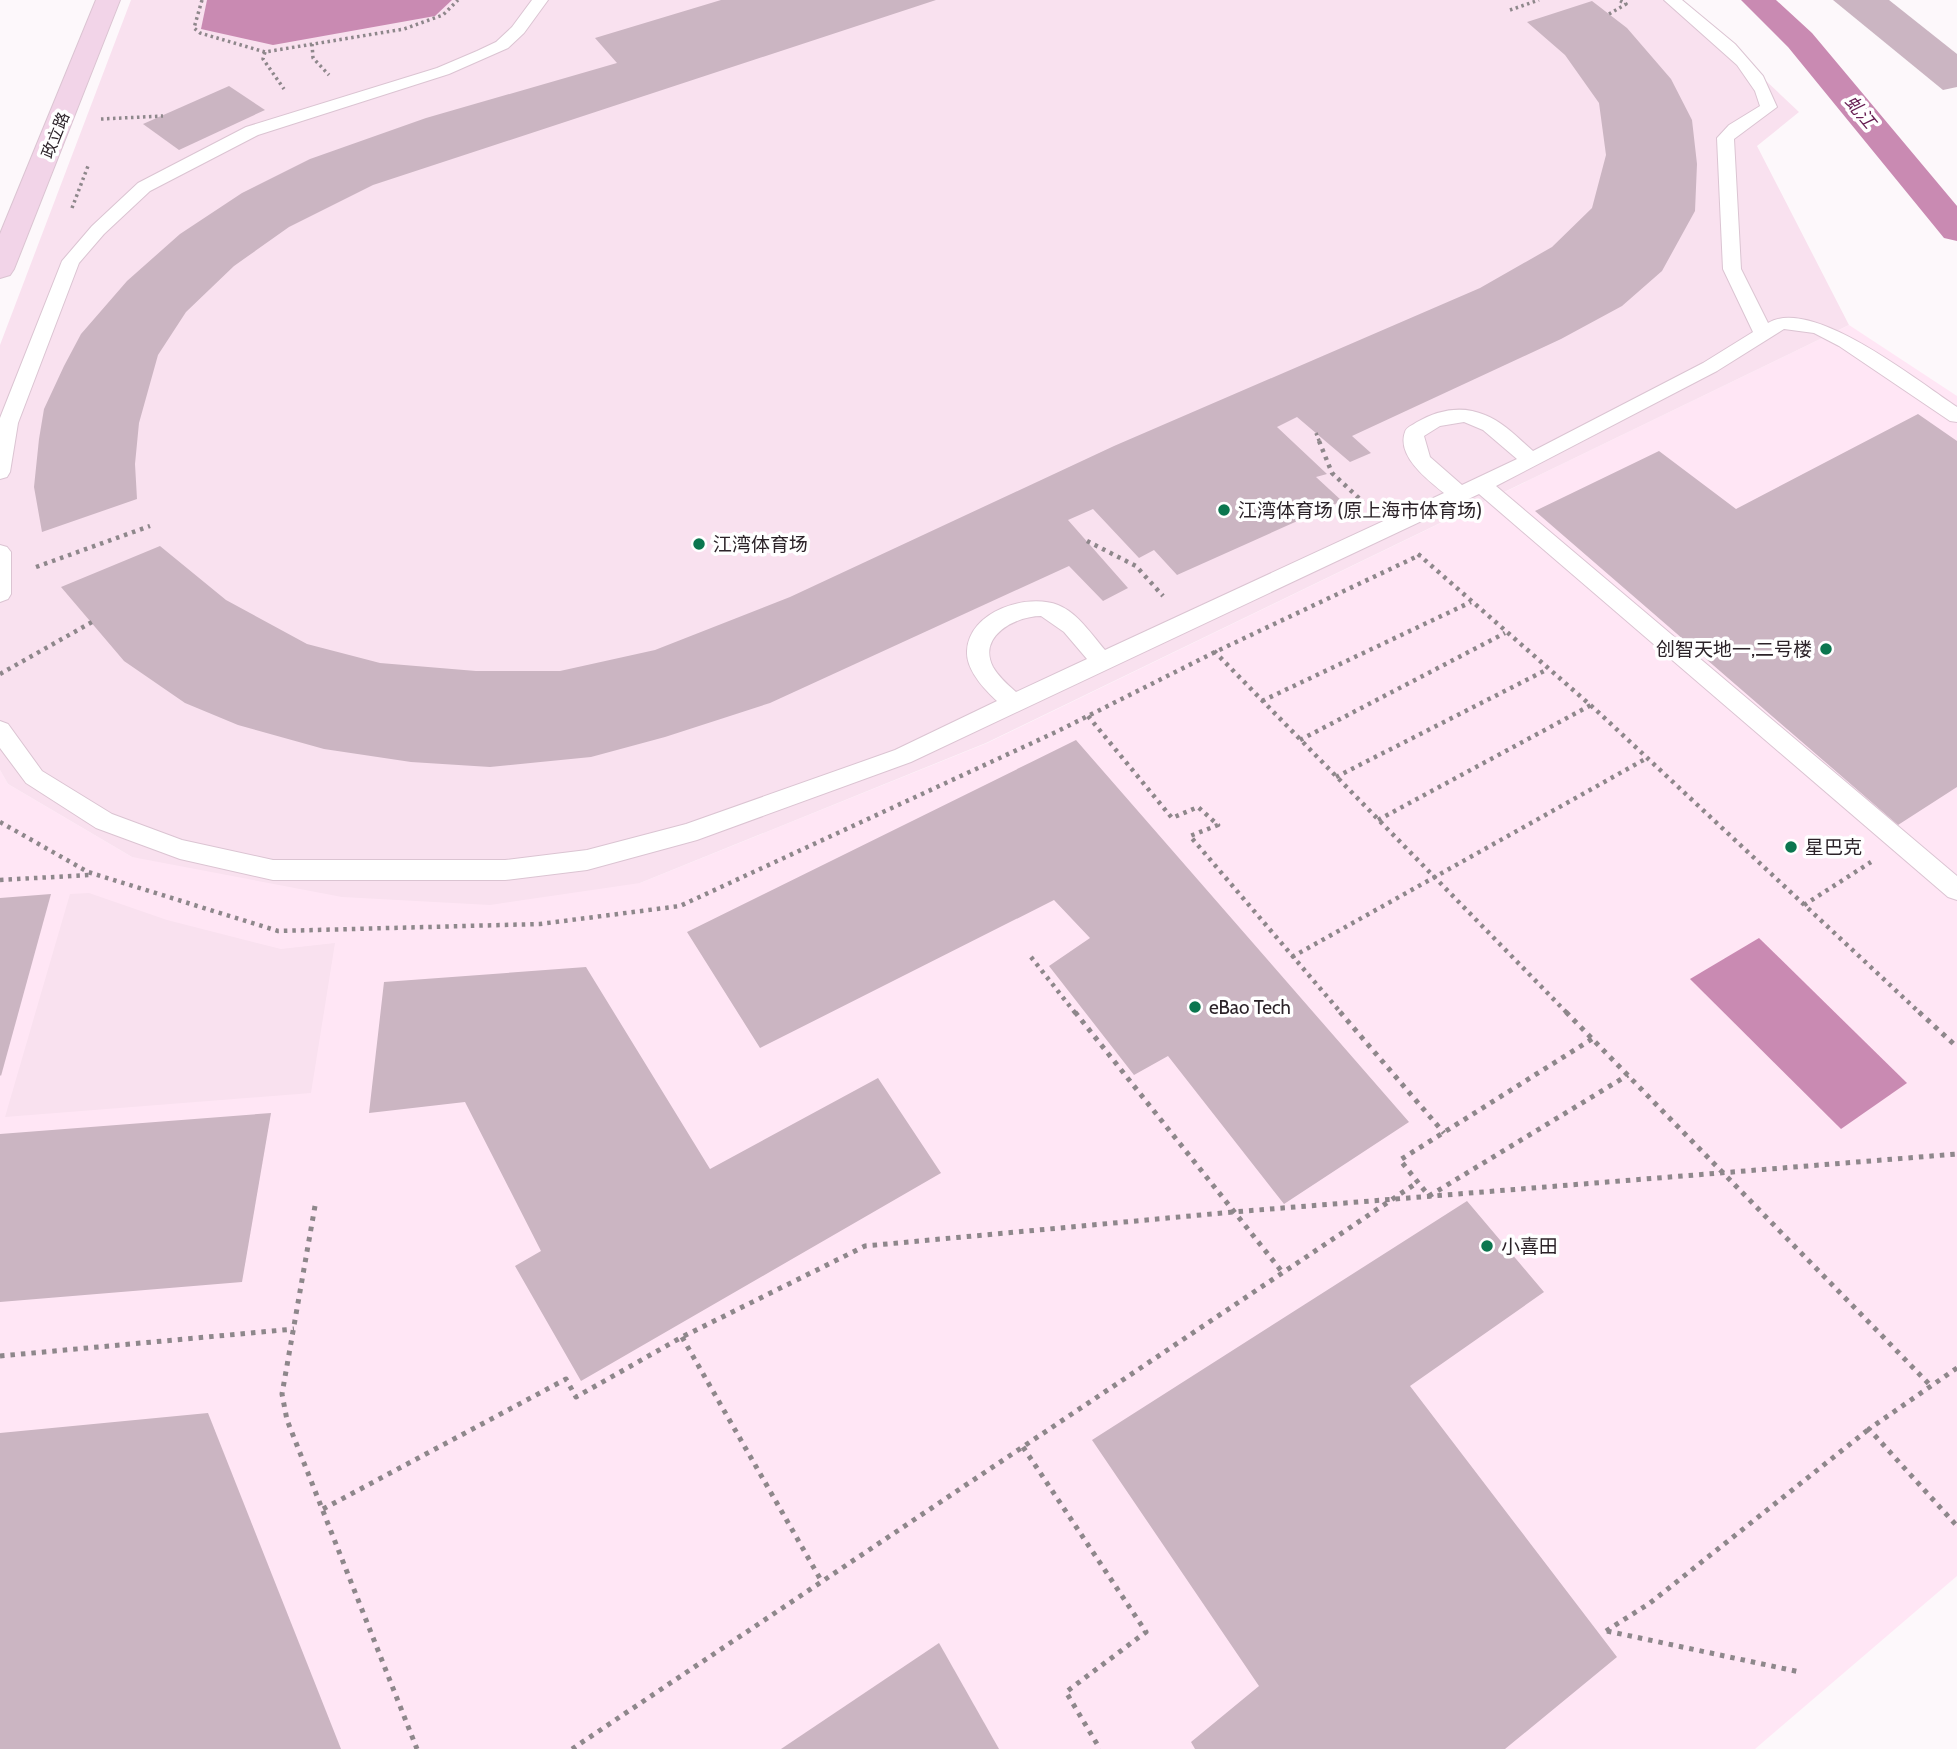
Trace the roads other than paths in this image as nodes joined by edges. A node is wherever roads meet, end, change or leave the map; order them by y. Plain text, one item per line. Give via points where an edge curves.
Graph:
1 (108, 0) edge
2 (540, 0) edge
3 (1672, 0) edge
4 (0, 270) edge
5 (1763, 332) junction
6 (1957, 416) edge
7 (1530, 460) junction
8 (0, 472) edge
9 (1481, 484) junction
10 (1459, 494) junction
11 (0, 552) edge
12 (1, 587) edge
13 (1101, 662) junction
14 (1013, 703) junction
15 (0, 730) edge
16 (1957, 890) edge

1 - 4 main road, 政立路
2 - 8 lane via 518,30 484,54 251,131 144,187 71,261 8,423
3 - 5 lane via 1747,66 1766,93 1769,107 1732,128 1725,138 1732,269
5 - 6 lane via 1781,323 1819,328
5 - 7 lane via 1710,367
7 - 9 lane
7 - 10 lane via 1482,418 1460,414 1432,421 1414,433 1413,447 1420,461
9 - 10 lane
9 - 16 lane
10 - 13 lane
11 - 12 lane
13 - 14 lane
13 - 14 lane via 1065,620 1049,609 1027,609 1004,617 984,630 978,650 984,673
14 - 15 lane via 903,756 688,833 587,860 505,870 273,870 180,849 104,821 34,776

